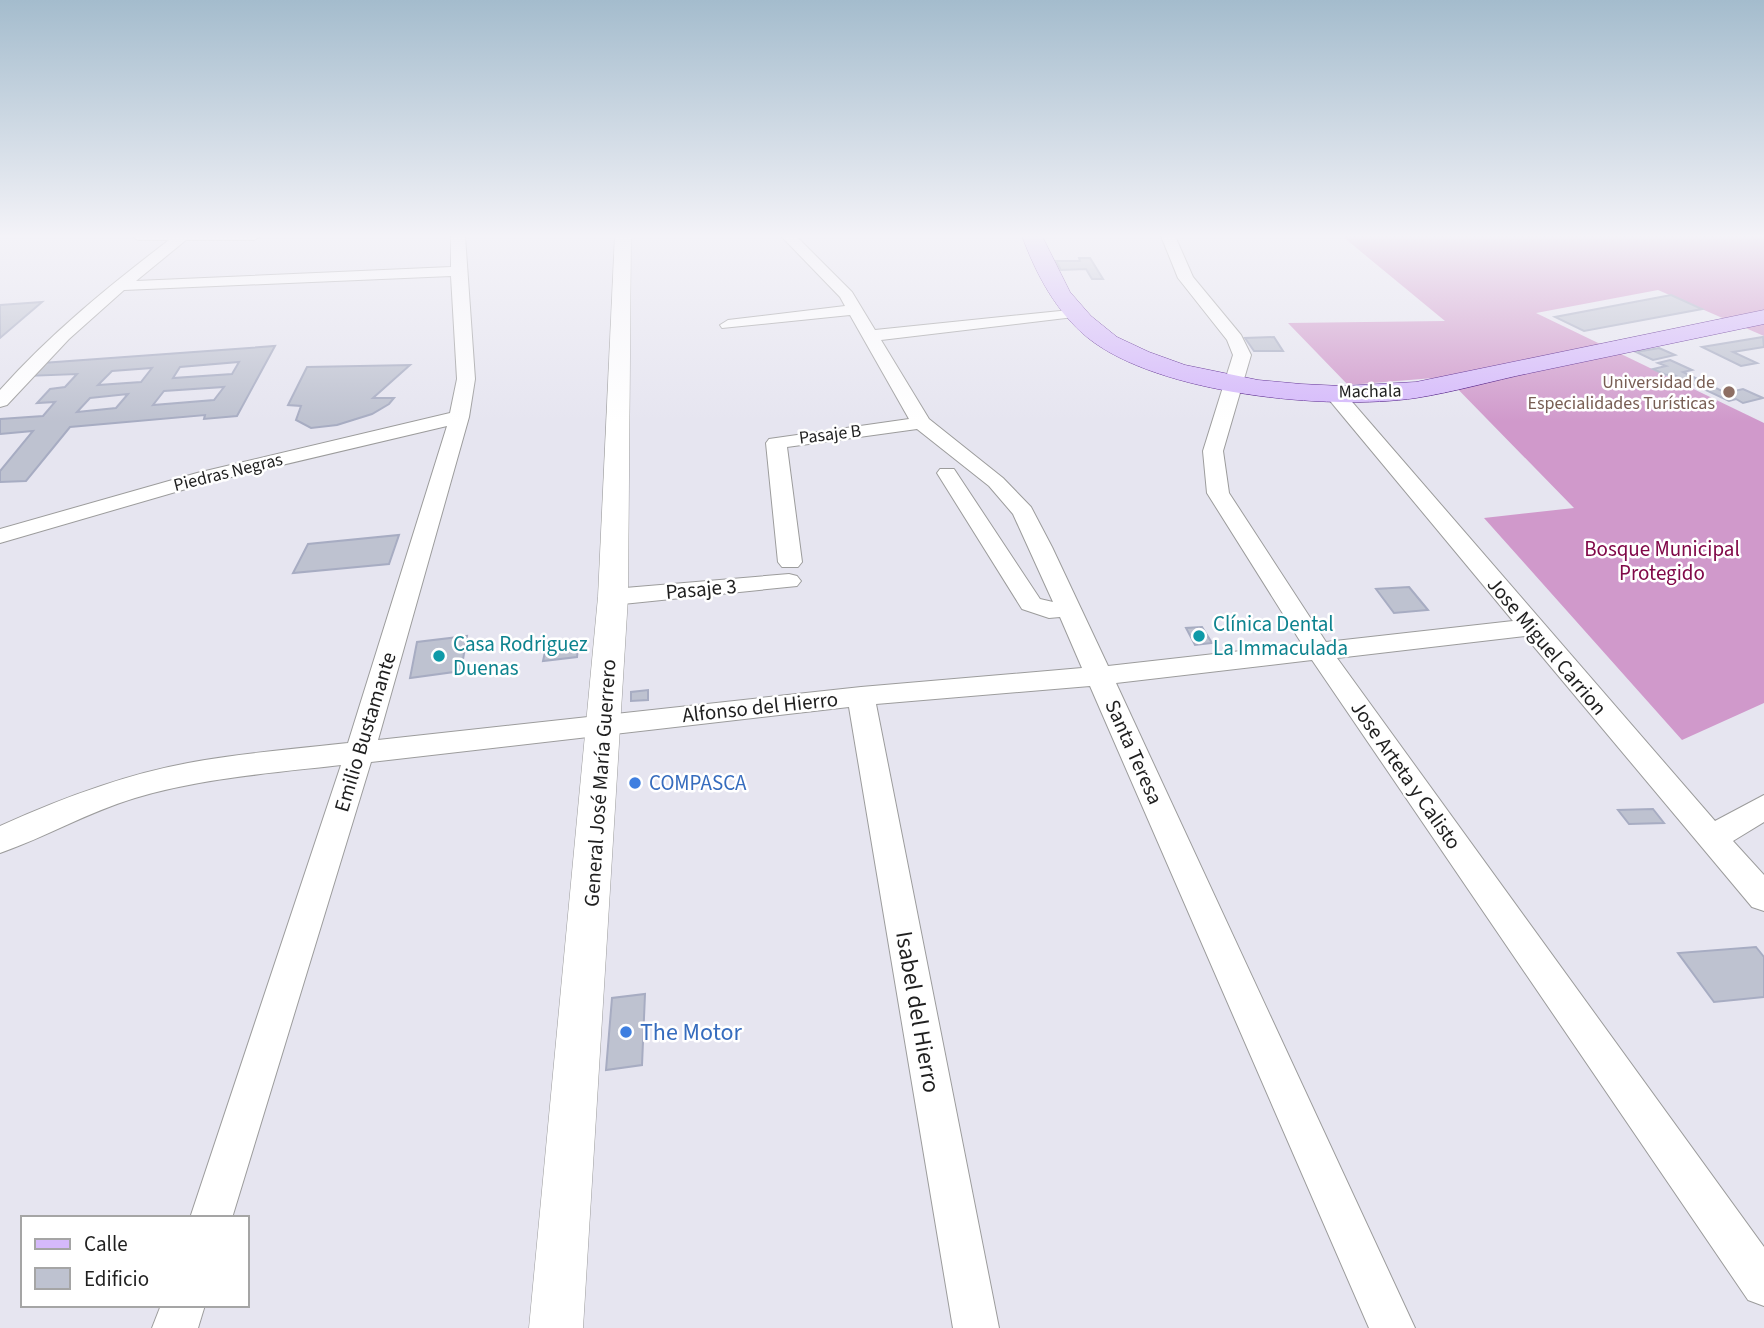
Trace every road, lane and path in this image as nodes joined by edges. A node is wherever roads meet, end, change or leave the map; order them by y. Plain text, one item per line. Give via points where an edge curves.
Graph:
1 (105, 298) edge
2 (460, 298) edge
3 (621, 298) edge
4 (846, 298) edge
5 (1064, 298) edge
6 (1202, 298) edge
7 (854, 310) junction
8 (1074, 312) junction
9 (1764, 317) edge
10 (728, 325) dead end
11 (868, 336) junction
12 (1233, 383) junction
13 (1333, 392) junction
14 (0, 401) edge
15 (459, 417) junction
16 (921, 423) junction
17 (947, 473) dead end
18 (0, 536) edge
19 (790, 571) joint
20 (613, 597) junction
21 (1069, 608) junction
22 (1531, 628) junction
23 (1319, 651) junction
24 (1100, 677) junction
25 (861, 696) junction
26 (606, 725) junction
27 (360, 752) junction
28 (1764, 807) edge
29 (1710, 838) junction
30 (0, 840) edge
31 (1764, 897) edge
32 (212, 1216) edge
33 (1764, 1284) edge
34 (182, 1307) edge
35 (175, 1328) edge
36 (556, 1328) edge
37 (976, 1328) edge
38 (1392, 1328) edge

1 - 14 street
2 - 15 street, Emilio Bustamante via 466,379
3 - 20 street, General José María Guerrero
4 - 7 street, Santa Teresa
5 - 8 main road, Machala
6 - 12 street, Jose Arteta y Calisto via 1239,346 1242,355
7 - 10 street
7 - 11 street, Santa Teresa
8 - 11 street
8 - 12 main road, Machala via 1108,342 1131,353
9 - 13 main road, Machala via 1416,390
11 - 16 street, Santa Teresa
12 - 13 main road, Machala
12 - 23 street, Jose Arteta y Calisto via 1213,451 1218,493
13 - 22 street, Jose Miguel Carrion
15 - 18 street, Piedras Negras via 205,477
15 - 27 street, Emilio Bustamante
16 - 19 street, Pasaje B via 776,443
16 - 21 street, Santa Teresa via 996,482 1023,512
17 - 21 street via 1031,604 1049,610
19 - 20 street, Pasaje 3
20 - 26 street, General José María Guerrero
21 - 24 street, Santa Teresa
22 - 23 street, Alfonso del Hierro
22 - 29 street, Jose Miguel Carrion
23 - 24 street, Alfonso del Hierro
23 - 33 street, Jose Arteta y Calisto
24 - 25 street, Alfonso del Hierro
24 - 38 street, Santa Teresa
25 - 26 street, Alfonso del Hierro
25 - 37 street, Isabel del Hierro
26 - 27 street, Alfonso del Hierro
26 - 36 street, General José María Guerrero
27 - 30 street, Alfonso del Hierro via 155,780 75,807
27 - 32 street, Emilio Bustamante
28 - 29 street
29 - 31 street, Jose Miguel Carrion
34 - 35 street

